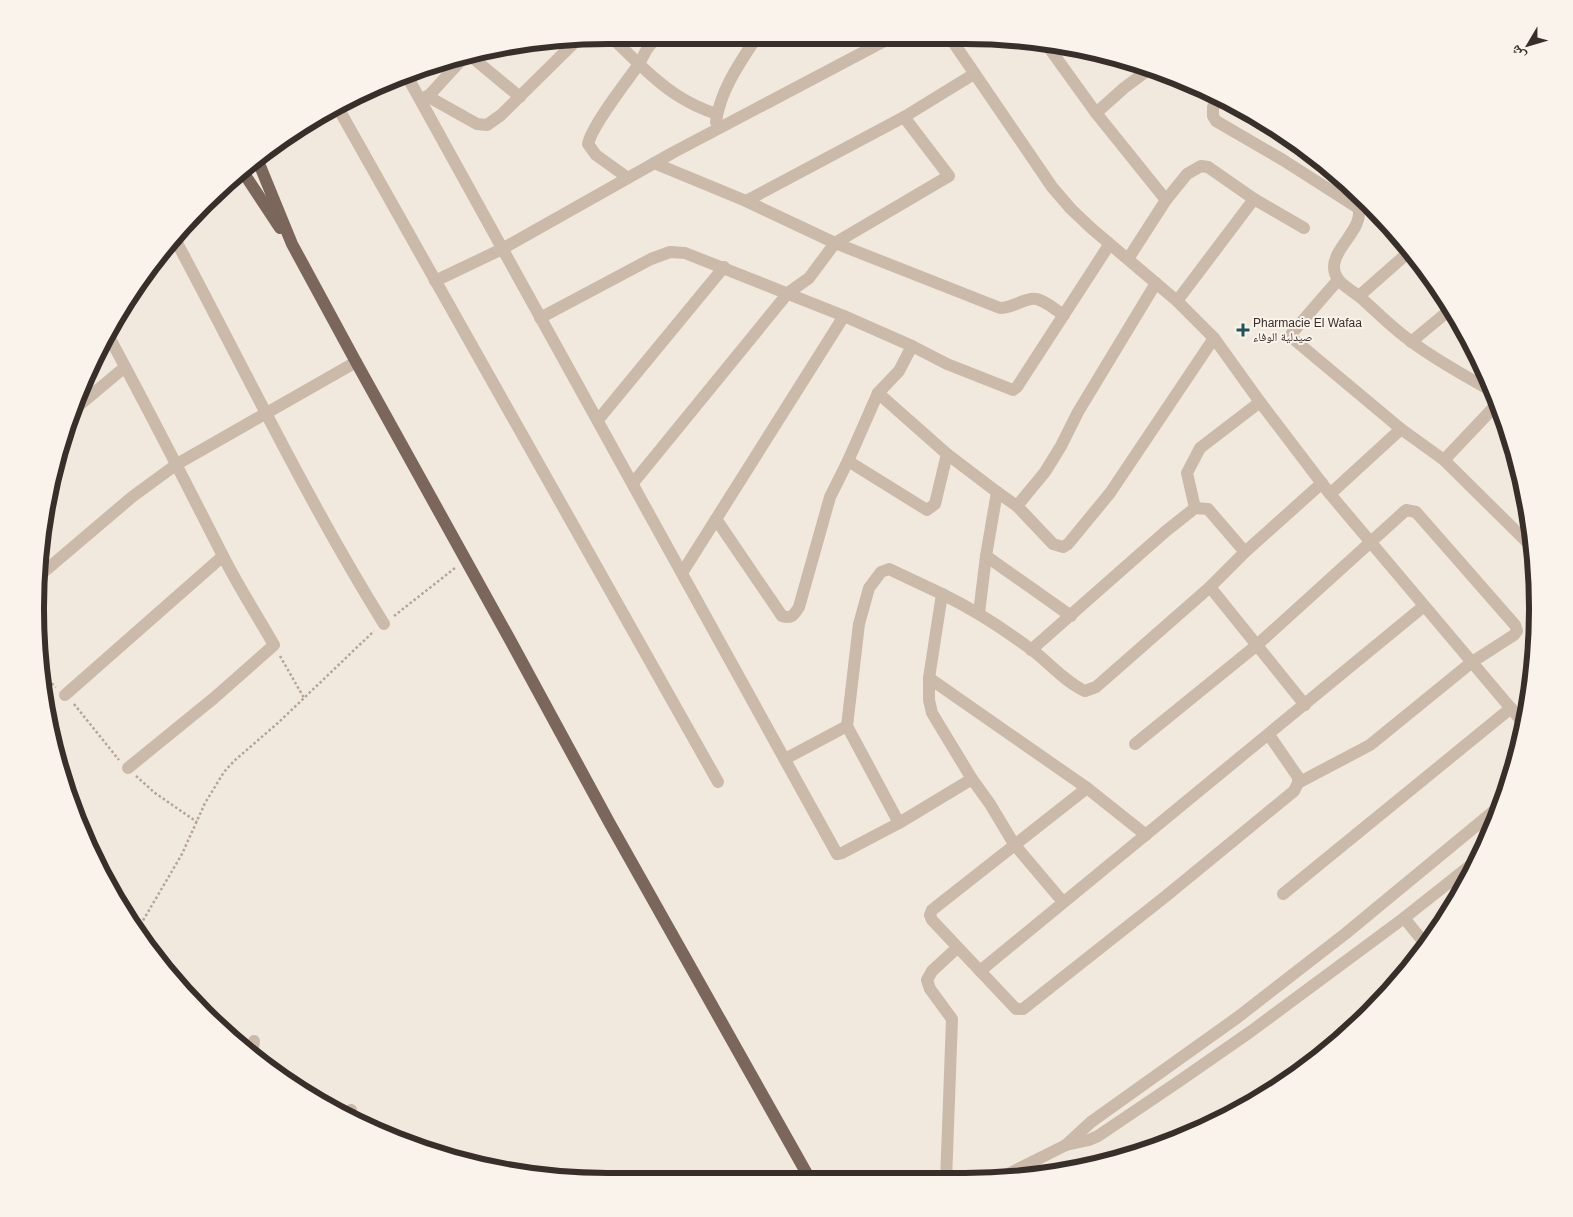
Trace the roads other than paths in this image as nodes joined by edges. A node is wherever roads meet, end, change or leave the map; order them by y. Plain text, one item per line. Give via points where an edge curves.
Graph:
1 (619, 44) edge
2 (651, 44) edge
3 (752, 44) edge
4 (868, 44) edge
5 (878, 44) edge
6 (955, 44) edge
7 (572, 45) edge
8 (870, 48) junction
9 (1051, 51) edge
10 (475, 60) edge
11 (640, 64) junction
12 (457, 65) edge
13 (1144, 73) edge
14 (974, 74) junction
15 (411, 80) edge
16 (520, 97) junction
17 (425, 99) junction
18 (1216, 103) edge
19 (340, 112) edge
20 (1096, 113) junction
21 (717, 114) junction
22 (904, 117) junction
23 (715, 130) junction
24 (654, 163) junction
25 (259, 165) edge
26 (246, 176) edge
27 (628, 178) junction
28 (1254, 199) junction
29 (1166, 200) junction
30 (746, 202) junction
31 (1304, 228) dead end
32 (835, 243) junction
33 (178, 244) edge
34 (292, 244) junction
35 (1109, 245) junction
36 (502, 249) junction
37 (1405, 255) edge
38 (1128, 259) junction
39 (724, 267) junction
40 (1338, 280) junction
41 (435, 281) junction
42 (1156, 283) junction
43 (788, 294) junction
44 (1359, 296) junction
45 (1177, 301) junction
46 (1446, 313) edge
47 (1064, 315) junction
48 (844, 316) junction
49 (540, 318) junction
50 (1214, 338) junction
51 (111, 341) edge
52 (1411, 342) junction
53 (912, 346) junction
54 (356, 362) junction
55 (125, 367) junction
56 (1483, 386) edge
57 (878, 393) junction
58 (83, 402) edge
59 (1260, 402) junction
60 (1492, 408) edge
61 (266, 413) junction
62 (598, 420) junction
63 (1401, 429) junction
64 (947, 454) junction
65 (1444, 460) junction
66 (848, 462) junction
67 (177, 464) junction
68 (1322, 483) junction
69 (633, 484) junction
70 (997, 492) junction
71 (1330, 494) junction
72 (1017, 506) junction
73 (1195, 508) junction
74 (716, 519) junction
75 (1524, 540) edge
76 (1370, 542) junction
77 (1245, 552) junction
78 (223, 556) junction
79 (986, 556) junction
80 (45, 571) edge
81 (682, 573) junction
82 (1210, 587) junction
83 (942, 594) junction
84 (1424, 606) junction
85 (979, 613) junction
86 (1072, 616) junction
87 (384, 624) road end
88 (1257, 645) junction
89 (1031, 650) junction
90 (1472, 662) junction
91 (929, 678) junction
92 (65, 694) road end
93 (1305, 705) junction
94 (1511, 708) junction
95 (1518, 717) edge
96 (847, 726) junction
97 (1269, 736) junction
98 (1135, 744) dead end
99 (784, 759) junction
100 (128, 768) road end
101 (972, 779) junction
102 (718, 782) dead end
103 (1298, 783) junction
104 (1086, 788) junction
105 (1490, 814) edge
106 (899, 823) junction
107 (1146, 835) junction
108 (1014, 844) junction
109 (1465, 871) edge
110 (1283, 894) dead end
111 (1063, 902) junction
112 (1404, 918) junction
113 (1422, 940) edge
114 (957, 948) junction
115 (980, 971) junction
116 (254, 1041) dead end
117 (253, 1047) edge
118 (1066, 1145) junction
119 (1015, 1170) edge
120 (807, 1173) edge
121 (946, 1173) edge

1 - 11 street
2 - 11 street
3 - 21 street via 738,65
4 - 8 street
5 - 8 street
6 - 14 street
7 - 16 street
8 - 23 street
9 - 20 street
10 - 16 street
11 - 21 street via 659,84 683,100
11 - 27 street via 611,104 588,144 596,155
12 - 17 street
13 - 20 street
14 - 22 street
14 - 35 street via 1052,186
15 - 17 street
16 - 17 street via 487,125 477,124
17 - 36 street
18 - 40 street via 1212,107 1216,121 1358,208 1358,221 1334,266
19 - 41 street
20 - 29 street
21 - 23 street
22 - 30 street
22 - 32 street via 949,176
23 - 24 street
24 - 27 street
24 - 30 street
25 - 34 main road
26 - 34 main road
27 - 36 street
28 - 29 street via 1208,167 1201,166 1187,174
28 - 31 street
28 - 45 street
29 - 38 street
30 - 32 street
32 - 43 street via 809,278
32 - 47 street via 1000,308 1038,299
33 - 61 street
34 - 54 main road
35 - 38 street
35 - 47 street
36 - 41 street
36 - 49 street
37 - 44 street
38 - 42 street
39 - 43 street
39 - 49 street via 686,253 664,253
39 - 62 street
40 - 44 street
40 - 63 street via 1291,337
41 - 102 street
42 - 45 street
42 - 72 street via 1049,466
43 - 48 street
43 - 69 street
44 - 52 street
45 - 50 street
46 - 52 street
47 - 53 street via 1013,390 947,364
48 - 53 street
48 - 74 street
49 - 62 street
50 - 59 street
50 - 72 street via 1110,494 1068,544 1053,544
51 - 55 street
52 - 56 street
53 - 57 street via 899,371
54 - 61 street
54 - 120 main road
55 - 58 street
55 - 67 street
57 - 64 street
57 - 66 street
59 - 68 street
59 - 73 street via 1200,448 1187,473
60 - 65 street
61 - 67 street
61 - 87 street via 351,571
62 - 69 street
63 - 65 street
63 - 71 street
64 - 66 street via 935,504 927,510
64 - 70 street
65 - 75 street
66 - 74 street via 830,497 794,616 782,616
67 - 78 street
67 - 80 street via 132,497
68 - 71 street
68 - 77 street
69 - 81 street
70 - 72 street
70 - 79 street
71 - 76 street
73 - 77 street via 1208,509
73 - 86 street
74 - 81 street
76 - 84 street
76 - 88 street
76 - 90 street via 1406,510 1416,512 1515,625 1517,631 1514,635
77 - 82 street
78 - 92 street
78 - 100 street via 274,645
79 - 85 street
79 - 86 street
81 - 99 street
82 - 88 street
82 - 89 street via 1091,689 1077,687
83 - 85 street
83 - 91 street
83 - 96 street via 889,569 875,579 869,588 859,624
84 - 90 street
84 - 93 street
85 - 89 street
86 - 89 street
88 - 93 street
88 - 98 street
90 - 94 street
90 - 103 street via 1370,745
91 - 101 street via 932,713
91 - 104 street
93 - 97 street
94 - 95 street
94 - 110 street
96 - 99 street
96 - 106 street
97 - 103 street via 1298,777
97 - 107 street
99 - 106 street via 837,854
101 - 106 street
101 - 108 street
103 - 115 street via 1294,791 1023,1009 1016,1009
104 - 107 street
104 - 108 street
105 - 118 street via 1276,988 1091,1122
107 - 111 street
108 - 111 street
108 - 114 street via 932,910 932,920
109 - 112 street
111 - 115 street
112 - 113 street
112 - 118 street via 1098,1136
114 - 115 street
114 - 121 street via 928,980 930,989 952,1019
116 - 117 street
118 - 119 street

